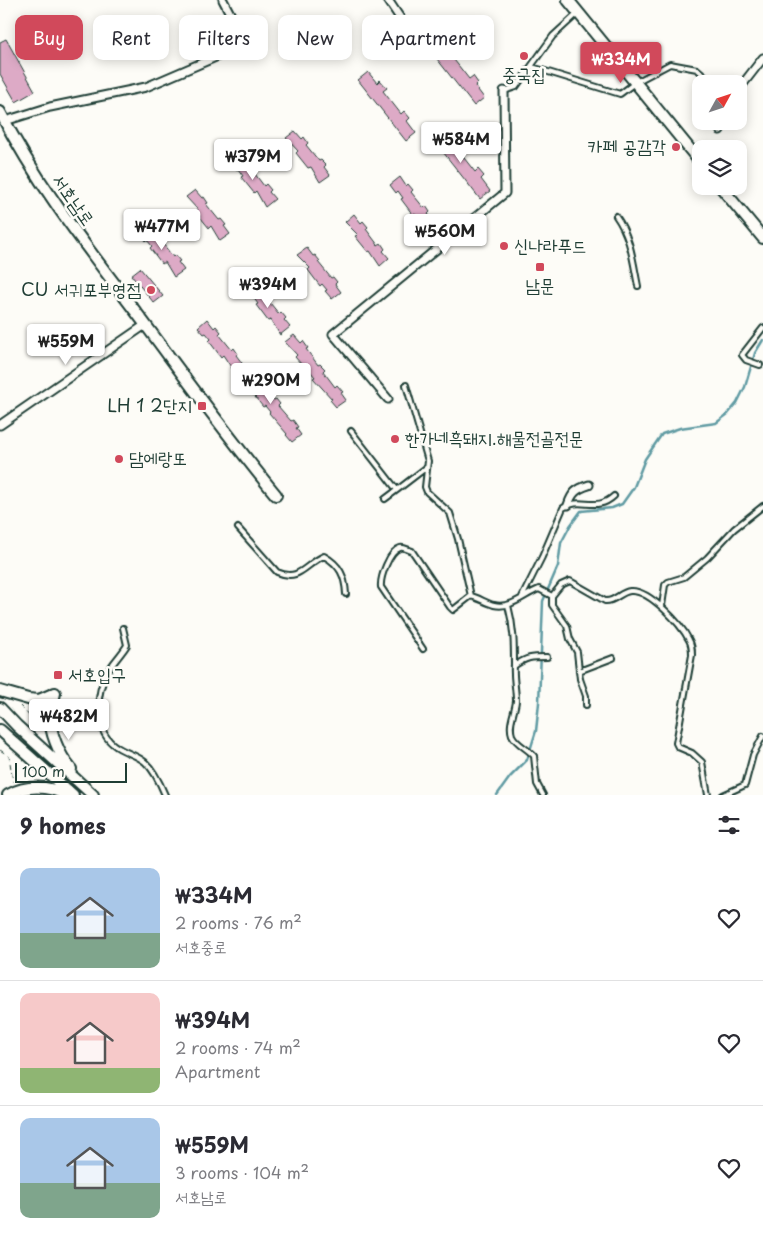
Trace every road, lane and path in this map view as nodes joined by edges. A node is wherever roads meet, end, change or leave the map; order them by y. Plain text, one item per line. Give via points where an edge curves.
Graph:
1 (223, 0) edge
2 (388, 0) edge
3 (568, 0) edge
4 (579, 13) junction
5 (398, 15) edge
6 (763, 58) edge
7 (532, 67) junction
8 (704, 75) edge
9 (748, 78) edge
10 (636, 82) junction
11 (504, 91) joint
12 (2, 117) edge
13 (692, 152) edge
14 (727, 195) edge
15 (616, 216) dead end
16 (763, 238) edge
17 (638, 286) dead end
18 (145, 325) junction
19 (763, 328) edge
20 (759, 365) dead end
21 (406, 385) dead end
22 (388, 399) dead end
23 (0, 425) edge
24 (351, 431) dead end
25 (427, 467) junction
26 (589, 485) dead end
27 (397, 490) junction
28 (276, 495) dead end
29 (614, 496) dead end
30 (385, 499) dead end
31 (568, 505) junction
32 (763, 506) edge
33 (238, 528) dead end
34 (346, 594) dead end
35 (471, 596) junction
36 (552, 596) junction
37 (521, 599) junction
38 (508, 605) junction
39 (662, 606) junction
40 (124, 628) dead end
41 (423, 649) dead end
42 (544, 657) dead end
43 (613, 658) dead end
44 (514, 666) junction
45 (579, 671) junction
46 (0, 691) edge
47 (586, 705) dead end
48 (0, 708) edge
49 (0, 730) edge
50 (763, 736) edge
51 (0, 750) edge
52 (85, 788) junction
53 (12, 793) edge
54 (66, 795) edge
55 (73, 795) edge
56 (93, 795) edge
57 (165, 795) edge
58 (543, 795) edge
59 (708, 795) edge
60 (724, 795) edge

1 - 12 street via 246,44 146,87
2 - 5 street
3 - 4 main road
4 - 7 lane via 553,36
4 - 10 main road
6 - 9 street
7 - 10 lane via 620,94
7 - 11 lane via 516,87
8 - 10 lane via 697,69 670,64
10 - 13 main road
11 - 22 street via 505,192 333,334
12 - 18 main road, 서호남로 via 64,216
14 - 16 main road
15 - 17 lane via 629,242
18 - 23 street
18 - 28 main road, 서호남로
19 - 20 lane via 743,353 743,358
21 - 25 lane via 427,454
24 - 27 lane
25 - 27 lane
25 - 35 lane via 425,487 450,513
26 - 31 street via 572,494
27 - 30 lane
29 - 31 lane via 602,504
31 - 37 lane via 563,508
32 - 39 lane via 684,577 668,582
33 - 34 lane via 277,572 286,576 298,574 324,556 334,562 346,582
35 - 38 lane via 493,605
35 - 41 lane via 453,610 412,552 399,548 391,555 381,577 381,588
36 - 37 lane via 539,588
36 - 39 lane via 561,585 570,581 605,601 632,591
36 - 45 lane via 552,605 567,626 577,652
37 - 38 lane
38 - 44 lane via 514,627
39 - 59 lane via 692,646 676,743 702,762
40 - 57 lane via 127,645 107,672 101,687 101,725 107,739 116,747 149,766
42 - 44 lane via 524,658
43 - 45 lane
44 - 58 lane via 516,703 512,735 534,756 537,784
45 - 47 lane
46 - 52 main road via 39,700 55,693 50,712 53,734 66,763
48 - 52 main road
49 - 55 main road
50 - 60 lane via 753,755 745,784
51 - 53 path via 10,756
52 - 56 main road
53 - 54 main road via 44,788

